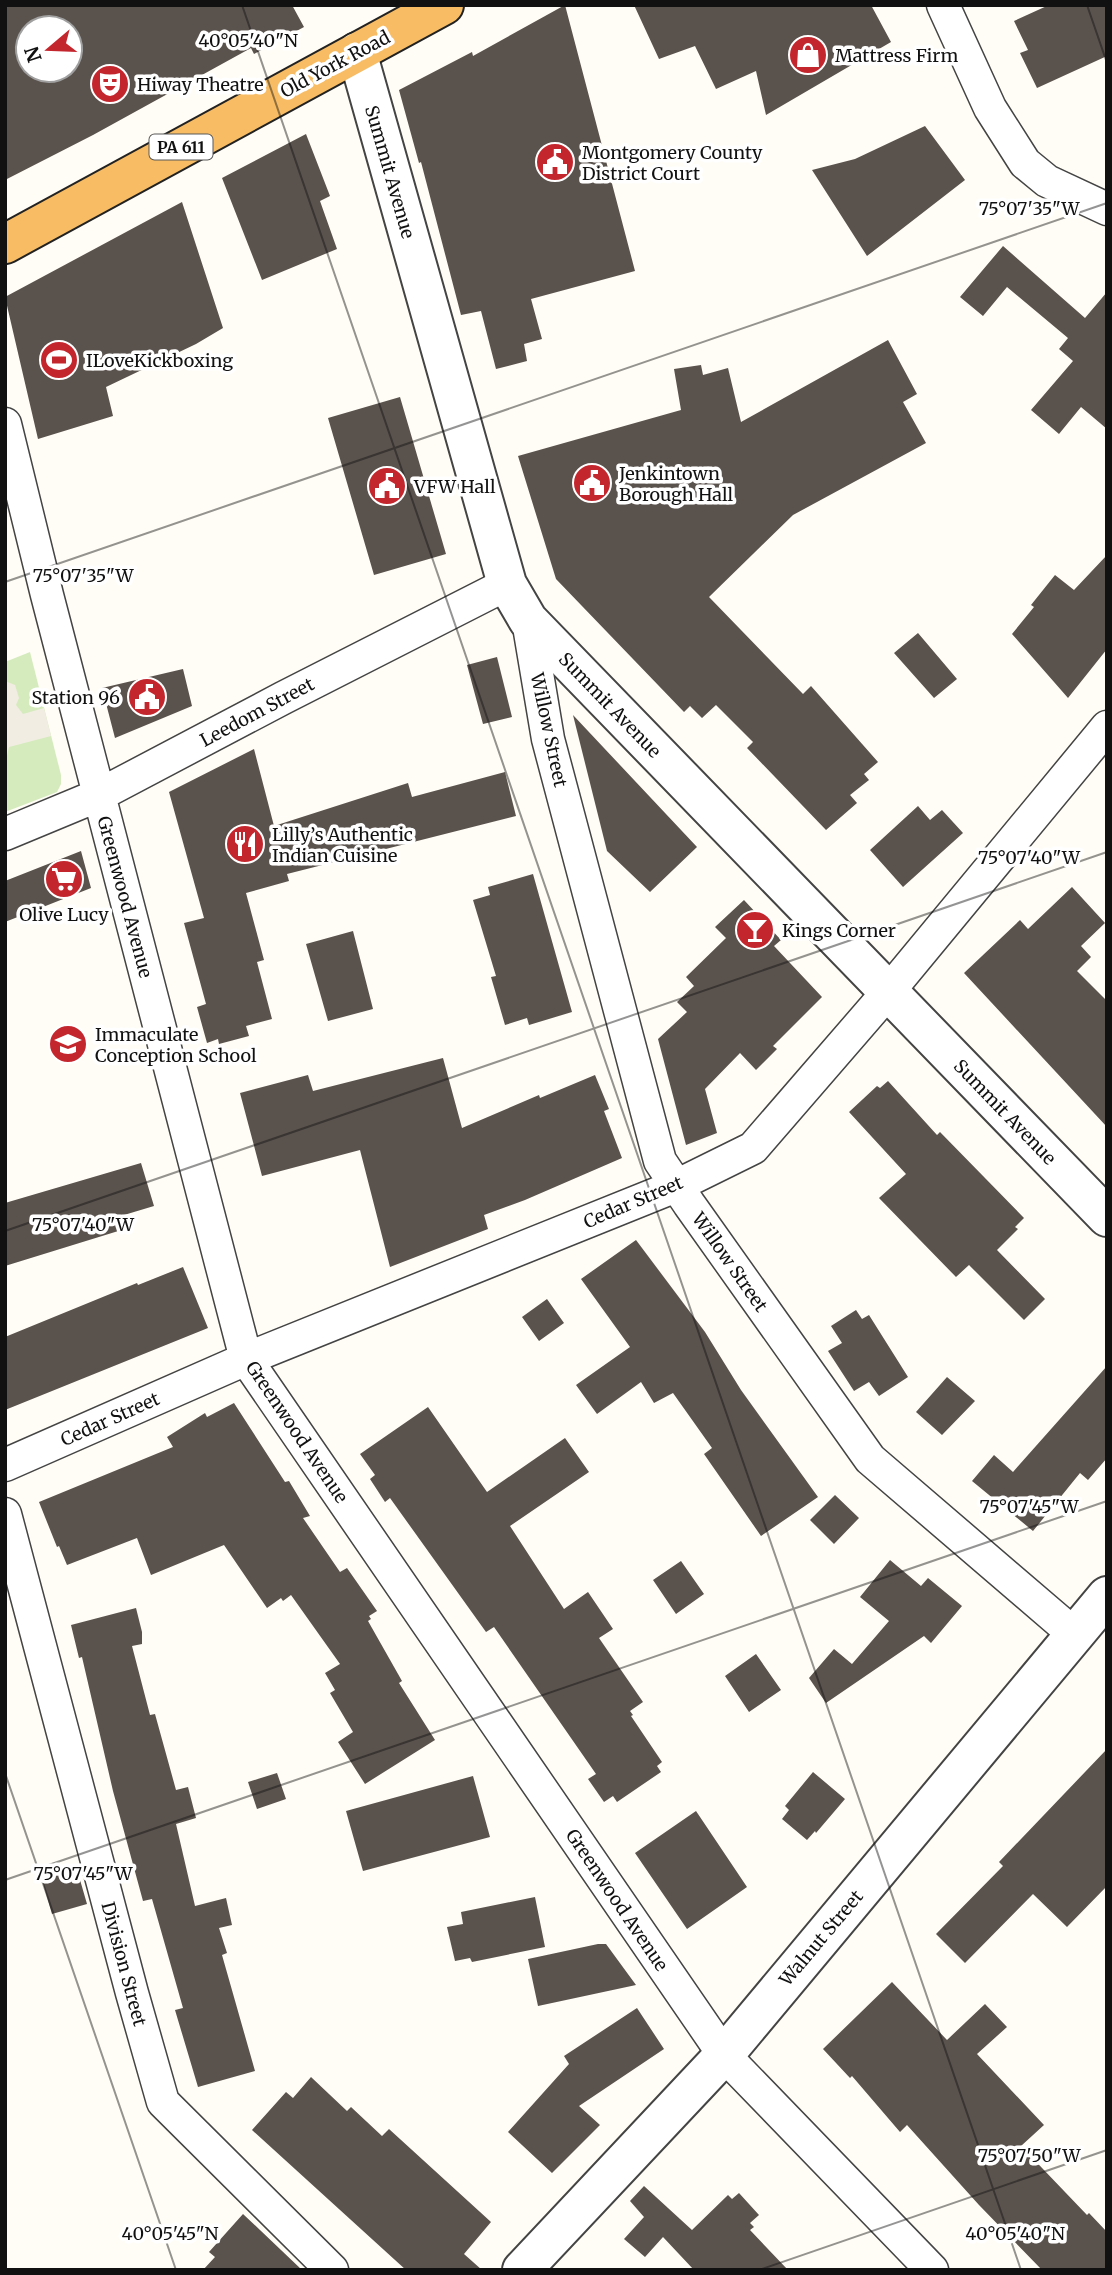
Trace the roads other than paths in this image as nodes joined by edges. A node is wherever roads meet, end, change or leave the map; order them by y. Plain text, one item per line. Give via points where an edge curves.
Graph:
1 (444, 5) edge
2 (943, 5) edge
3 (357, 52) junction
4 (1107, 209) edge
5 (5, 244) edge
6 (5, 424) edge
7 (507, 584) junction
8 (528, 620) junction
9 (1107, 727) edge
10 (99, 795) junction
11 (5, 834) edge
12 (888, 992) junction
13 (676, 1186) junction
14 (1107, 1217) edge
15 (246, 1359) junction
16 (5, 1465) edge
17 (5, 1514) edge
18 (1107, 1596) edge
19 (1074, 1634) junction
20 (724, 2055) junction
21 (331, 2270) edge
22 (522, 2270) edge
23 (932, 2270) edge

1 - 3 highway, Old York Road / PA 611
2 - 4 street via 990,108 1025,163 1047,181
3 - 5 highway, Old York Road / PA 611
3 - 7 street, Summit Avenue
6 - 10 street, Greenwood Avenue
7 - 8 street, Summit Avenue
7 - 10 street, Leedom Street
8 - 12 street, Summit Avenue
8 - 13 street, Willow Street via 551,752 660,1161
9 - 12 street, Cedar Street
10 - 11 street, Leedom Street
10 - 15 street, Greenwood Avenue
12 - 13 street, Cedar Street via 753,1148
12 - 14 street, Summit Avenue
13 - 15 street, Cedar Street
13 - 19 street, Willow Street via 870,1459
15 - 16 street, Cedar Street
15 - 20 street, Greenwood Avenue
17 - 21 street, Division Street via 163,2102
18 - 19 street, Walnut Street
19 - 20 street, Walnut Street
20 - 22 street, Walnut Street
20 - 23 street, Greenwood Avenue

